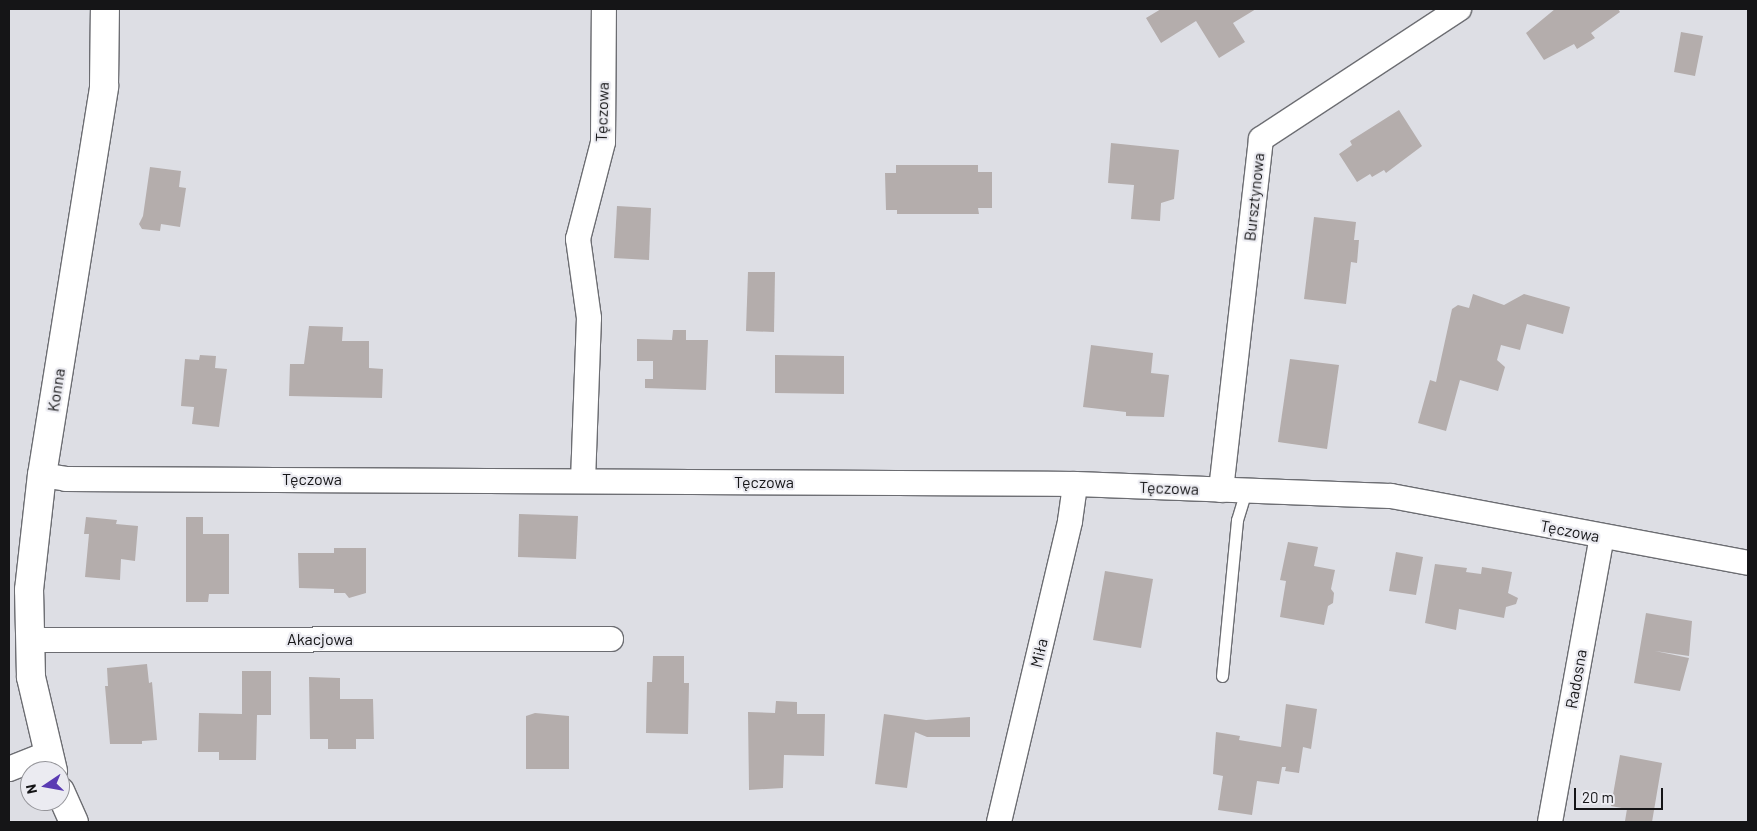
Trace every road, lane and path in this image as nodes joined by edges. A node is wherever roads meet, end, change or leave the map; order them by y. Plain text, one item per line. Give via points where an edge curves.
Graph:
1 (105, 9) edge
2 (604, 9) edge
3 (1459, 9) edge
4 (42, 475) junction
5 (583, 480) junction
6 (1075, 484) junction
7 (1221, 490) junction
8 (1246, 491) junction
9 (1602, 537) junction
10 (1748, 563) edge
11 (611, 639) dead end
12 (29, 640) junction
13 (1222, 676) dead end
14 (49, 761) edge
15 (999, 822) edge
16 (1550, 822) edge

1 - 4 street, Konna via 104,86
2 - 5 street, Tęczowa via 603,142 578,239 589,318
3 - 7 street, Bursztynowa via 1261,139
4 - 5 street, Tęczowa via 66,479
4 - 12 street, Konna via 29,590
5 - 6 street, Tęczowa
6 - 7 street, Tęczowa
6 - 15 street, Miła via 1070,521
7 - 8 street, Tęczowa
8 - 9 street, Tęczowa via 1391,496
8 - 13 lane via 1237,520
9 - 10 street, Tęczowa
9 - 16 street, Radosna
11 - 12 street, Akacjowa
12 - 14 street, Konna via 31,678

